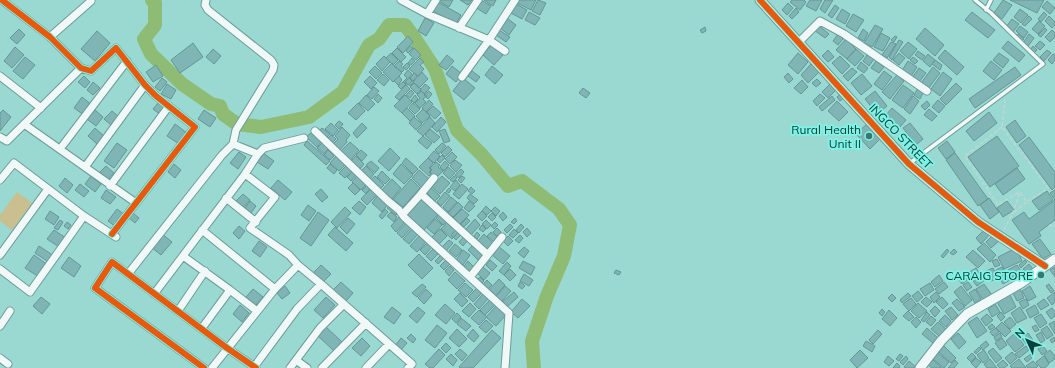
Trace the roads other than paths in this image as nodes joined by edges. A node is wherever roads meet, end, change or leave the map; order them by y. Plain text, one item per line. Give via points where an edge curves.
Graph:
1 (2, 0) edge
2 (206, 0) edge
3 (401, 0) edge
4 (436, 0) edge
5 (478, 0) edge
6 (515, 0) edge
7 (760, 0) edge
8 (975, 0) edge
9 (990, 0) edge
10 (90, 1) dead end
11 (986, 10) junction
12 (427, 14) junction
13 (459, 28) junction
14 (50, 38) junction
15 (489, 40) junction
16 (800, 42) junction
17 (505, 51) dead end
18 (127, 61) junction
19 (82, 68) junction
20 (0, 76) edge
21 (462, 77) dead end
22 (145, 85) junction
23 (927, 91) dead end
24 (169, 106) junction
25 (41, 108) junction
26 (24, 124) junction
27 (315, 131) dead end
28 (0, 137) edge
29 (304, 138) dead end
30 (233, 144) junction
31 (60, 148) junction
32 (258, 154) junction
33 (909, 164) junction
34 (84, 167) junction
35 (245, 174) junction
36 (434, 178) dead end
37 (0, 180) edge
38 (110, 186) junction
39 (48, 189) junction
40 (421, 194) junction
41 (226, 198) junction
42 (136, 203) junction
43 (403, 214) junction
44 (84, 216) junction
45 (256, 222) junction
46 (202, 230) junction
47 (502, 237) dead end
48 (488, 254) junction
49 (0, 255) edge
50 (183, 256) junction
51 (1055, 259) edge
52 (298, 265) junction
53 (1045, 266) junction
54 (0, 269) edge
55 (205, 271) junction
56 (128, 274) junction
57 (470, 277) junction
58 (321, 284) junction
59 (275, 289) junction
60 (230, 290) junction
61 (154, 294) junction
62 (344, 304) junction
63 (178, 310) junction
64 (10, 311) dead end
65 (257, 311) junction
66 (366, 324) junction
67 (0, 326) edge
68 (202, 328) junction
69 (389, 344) junction
70 (227, 348) junction
71 (0, 358) edge
72 (296, 360) junction
73 (8, 364) dead end
74 (204, 368) edge
75 (212, 368) edge
76 (255, 368) edge
77 (290, 368) edge
78 (307, 368) edge
79 (322, 368) edge
80 (366, 368) edge
81 (408, 368) edge
82 (505, 368) edge
83 (920, 368) edge

1 - 14 street
2 - 30 street via 208,10 274,65 236,130
3 - 12 street
4 - 12 street
5 - 13 street
6 - 15 street
7 - 16 street, INGCO STREET
8 - 11 lane
9 - 11 lane
10 - 14 street
11 - 33 lane via 1043,64
12 - 13 street
13 - 15 street
14 - 19 street
15 - 17 street
15 - 21 street
16 - 23 street via 820,21 844,34
16 - 33 street, INGCO STREET
18 - 19 street via 116,48 91,71
18 - 22 street
18 - 31 street
19 - 25 street
20 - 25 street
22 - 24 street
22 - 34 street
24 - 38 street
24 - 42 street via 195,127
25 - 26 street
26 - 28 street via 7,141
26 - 31 street
27 - 43 street
29 - 32 street via 264,148
30 - 32 street
30 - 56 street
31 - 34 street
32 - 35 street
33 - 53 street, INGCO STREET via 978,222
34 - 38 street
35 - 41 street
35 - 45 street via 275,197
36 - 40 street
37 - 39 street via 14,163
38 - 42 street
39 - 44 street
39 - 49 street
40 - 43 street
40 - 48 street
41 - 45 street
41 - 46 street
42 - 44 street via 114,236
43 - 57 street
44 - 54 street via 30,292
45 - 52 street via 250,228 289,255
46 - 50 street
46 - 59 street
47 - 48 street
48 - 57 street
50 - 55 street
50 - 61 street
51 - 53 street
52 - 58 street
52 - 59 street
53 - 83 street via 967,314
55 - 60 street
55 - 63 street
56 - 61 street
56 - 74 street via 112,262 95,288
57 - 82 street via 509,313
58 - 62 street
58 - 76 street via 297,309
59 - 65 street
60 - 65 street
60 - 68 street
61 - 63 street
62 - 66 street
62 - 72 street via 320,328
63 - 68 street
64 - 67 street
65 - 70 street
66 - 69 street
66 - 79 street
68 - 70 street
69 - 80 street
69 - 81 street via 412,364
70 - 75 street
70 - 76 street
71 - 73 street
72 - 77 street
72 - 78 street

